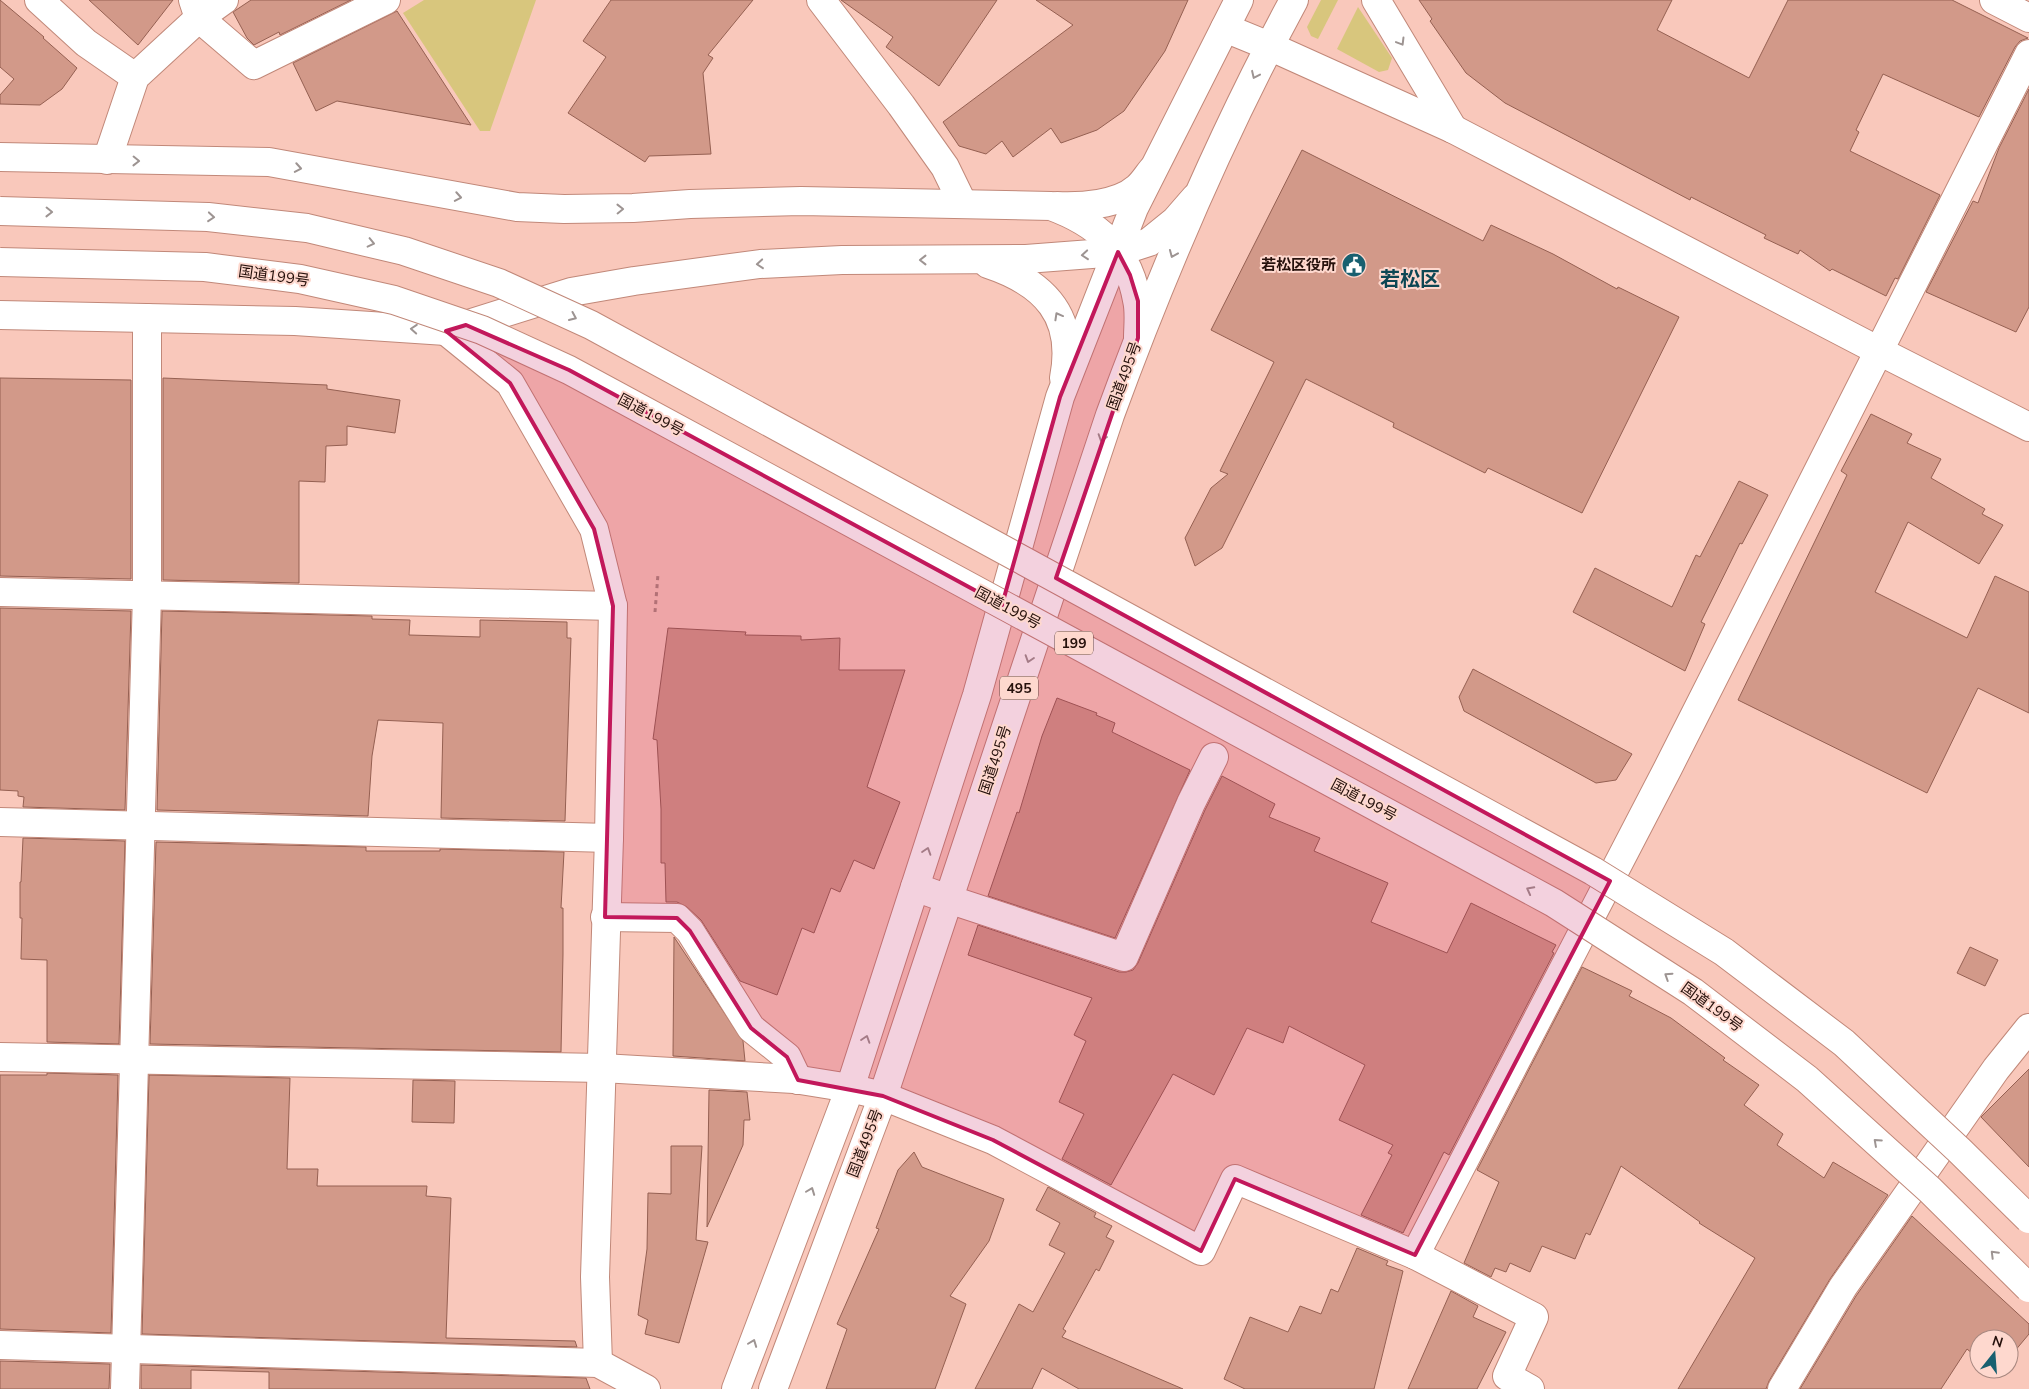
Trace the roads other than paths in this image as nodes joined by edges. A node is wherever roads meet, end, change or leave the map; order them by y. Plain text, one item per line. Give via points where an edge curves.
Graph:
1 (39, 0) edge
2 (224, 0) edge
3 (386, 0) edge
4 (821, 0) edge
5 (1239, 0) edge
6 (1294, 0) edge
7 (1376, 0) edge
8 (1994, 0) edge
9 (196, 9) edge
10 (2029, 18) edge
11 (1225, 28) junction
12 (1269, 46) junction
13 (2029, 54) edge
14 (135, 77) junction
15 (1452, 129) junction
16 (0, 157) edge
17 (107, 160) junction
18 (1154, 168) junction
19 (1199, 193) junction
20 (963, 204) junction
21 (1051, 206) junction
22 (0, 211) edge
23 (1118, 252) junction
24 (974, 260) junction
25 (0, 262) edge
26 (0, 315) edge
27 (147, 318) junction
28 (446, 331) junction
29 (1138, 338) junction
30 (1879, 351) junction
31 (1060, 397) junction
32 (2029, 427) edge
33 (0, 592) edge
34 (147, 594) junction
35 (613, 606) junction
36 (1214, 757) dead end
37 (0, 822) edge
38 (139, 825) junction
39 (609, 838) junction
40 (915, 887) junction
41 (948, 899) junction
42 (605, 917) junction
43 (2029, 1028) edge
44 (0, 1057) edge
45 (133, 1059) junction
46 (602, 1068) junction
47 (798, 1080) junction
48 (850, 1088) junction
49 (883, 1096) junction
50 (2029, 1219) edge
51 (1415, 1255) junction
52 (2029, 1288) edge
53 (0, 1345) edge
54 (127, 1349) junction
55 (598, 1363) junction
56 (1512, 1385) edge
57 (125, 1389) edge
58 (646, 1389) edge
59 (736, 1389) edge
60 (773, 1389) edge
61 (1782, 1389) edge

1 - 14 main road via 86,43
2 - 9 main road
3 - 9 main road via 254,65
4 - 20 main road via 945,167
5 - 11 main road, 495
6 - 12 main road, 国道495号 / 495
7 -> 15 main road
8 - 10 main road
9 - 14 main road
11 - 12 main road
11 - 18 main road, 495
12 - 15 main road
12 -> 19 main road, 国道495号 / 495
13 - 30 main road
14 - 17 main road
15 - 30 main road
16 - 17 main road
17 -> 20 main road via 269,162 517,208 633,208 802,201
18 - 21 main road via 1137,189 1123,197 1083,207
18 - 23 main road, 495 via 1134,208
19 - 23 main road via 1175,221 1149,242
19 -> 29 main road, 国道495号 / 495
20 - 21 main road
21 - 23 main road via 1073,214 1098,230
22 -> 50 main road, bridge via 208,217 307,228 404,251 490,280 591,325 1593,871 1724,952 1844,1043
23 -> 24 main road
23 - 29 main road via 1138,301
23 - 31 main road, 495
24 -> 28 main road via 760,264 571,292
31 -> 24 main road via 1067,341 1062,322 1051,303 1018,277
52 -> 25 main road, 国道199号 / 199, bridge via 1930,1190 1807,1079 1693,992 1554,903 569,370 482,330 394,300 300,279 205,267
26 - 27 main road
28 -> 27 main road via 295,321
27 - 34 main road
28 - 35 main road via 510,383 594,528
29 -> 41 main road, 国道495号 / 495
30 - 32 main road
30 - 51 main road via 1664,776
40 -> 31 main road, 495 via 977,695
33 - 34 main road
34 - 35 main road
34 - 38 main road
35 - 39 main road
36 - 41 main road via 1124,957
37 - 38 main road
38 - 39 main road
38 - 45 main road
39 - 42 main road
40 - 41 main road
48 -> 40 main road, 495
41 - 49 main road, 国道495号 / 495
42 - 46 main road
42 - 47 main road via 677,918 690,931 751,1028 787,1057
43 - 61 main road via 1996,1069 1843,1287
44 - 45 main road
45 - 46 main road
45 - 54 main road
46 - 47 main road
46 - 55 main road via 595,1277
47 - 48 main road
48 - 49 main road
59 -> 48 main road, 495
49 - 51 main road via 994,1140 1201,1251 1235,1179
49 - 60 main road, 国道495号 / 495
51 - 56 main road via 1534,1317
53 - 54 main road
54 - 55 main road
54 - 57 main road
55 - 58 main road

